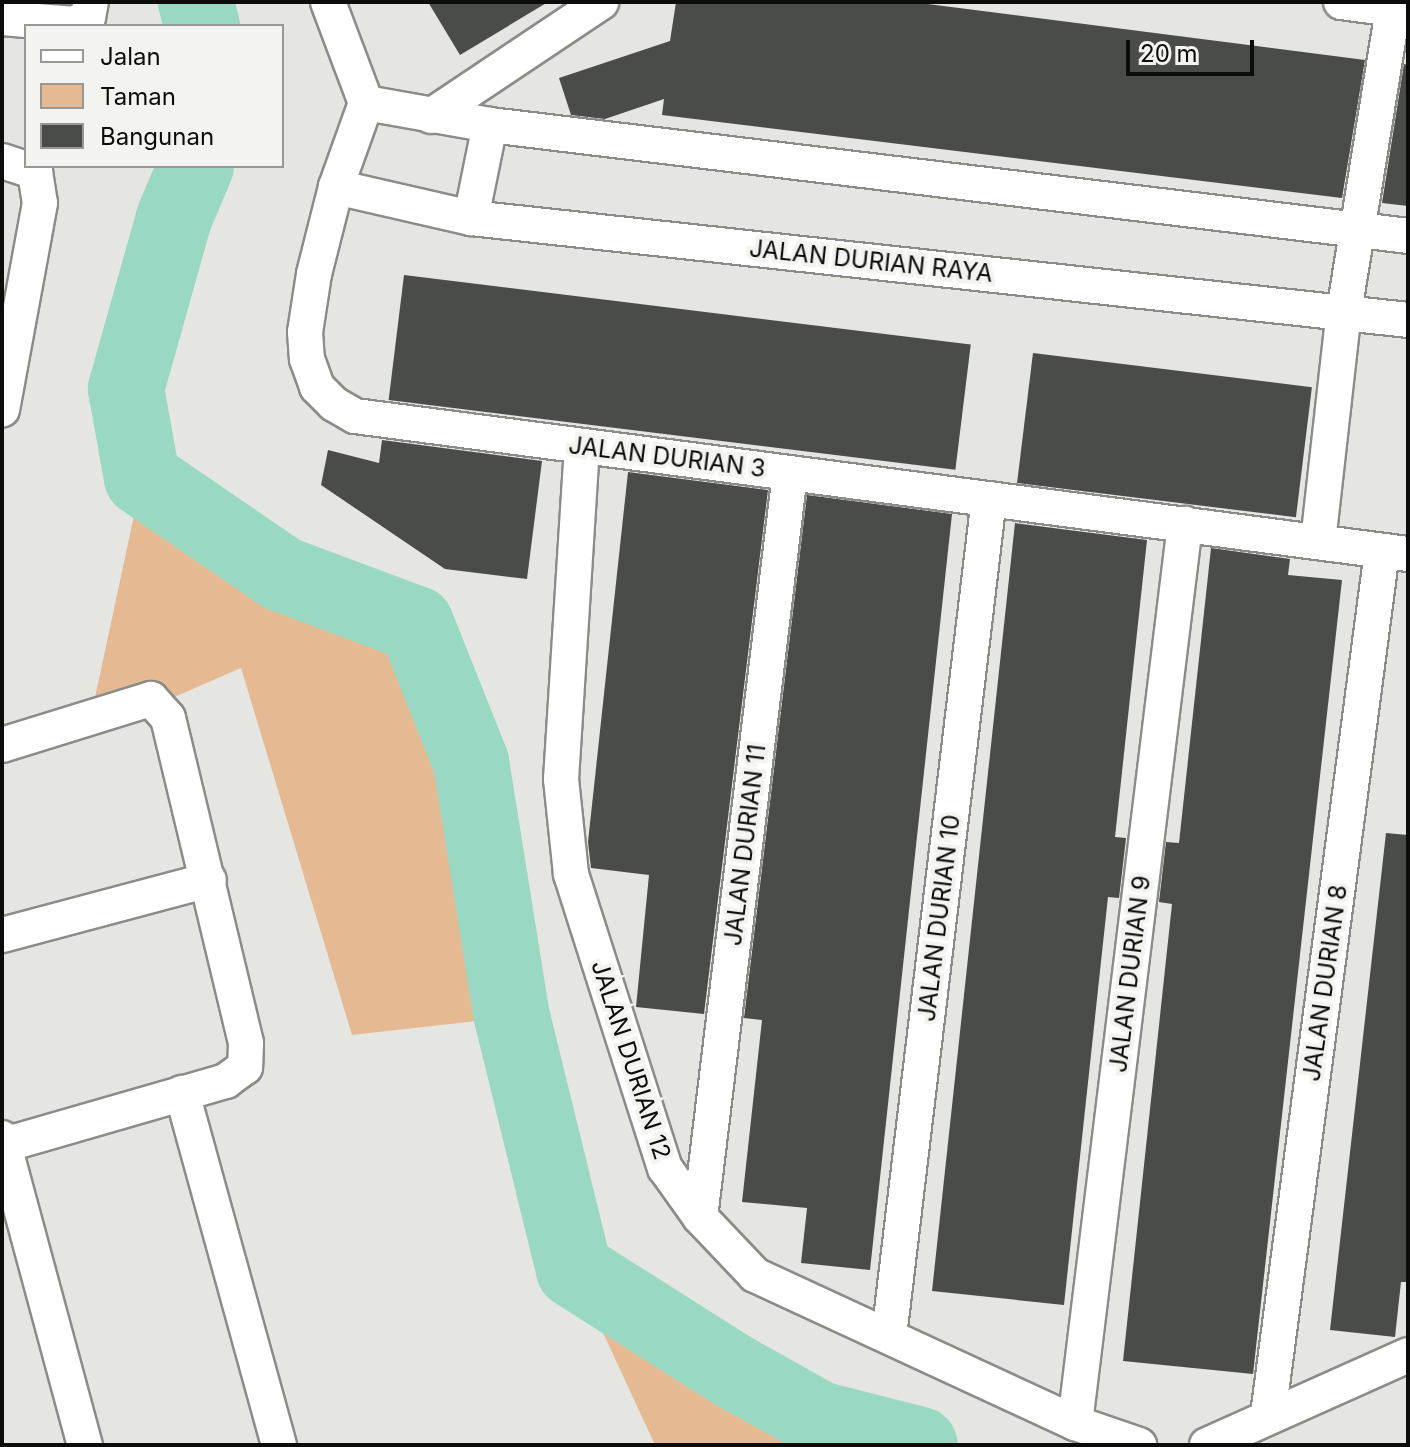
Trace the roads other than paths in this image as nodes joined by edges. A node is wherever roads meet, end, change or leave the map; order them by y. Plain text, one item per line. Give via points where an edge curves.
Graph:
1 (328, 2) edge
2 (601, 2) edge
3 (1341, 2) edge
4 (89, 9) edge
5 (1400, 10) edge
6 (2, 18) edge
7 (366, 103) junction
8 (431, 116) junction
9 (490, 125) junction
10 (2, 161) edge
11 (336, 187) junction
12 (471, 218) junction
13 (1356, 230) junction
14 (1408, 236) edge
15 (1344, 312) junction
16 (1408, 320) edge
17 (2, 410) edge
18 (582, 446) junction
19 (790, 473) junction
20 (989, 499) junction
21 (1185, 524) junction
22 (1318, 542) junction
23 (1395, 552) edge
24 (2, 745) edge
25 (209, 880) junction
26 (2, 935) edge
27 (182, 1093) junction
28 (3, 1141) edge
29 (700, 1217) junction
30 (12, 1219) edge
31 (889, 1336) junction
32 (1408, 1355) edge
33 (1268, 1415) junction
34 (1075, 1423) junction
35 (85, 1445) edge
36 (279, 1445) edge
37 (1139, 1445) edge
38 (1207, 1445) edge

1 - 7 street
2 - 8 street
3 - 5 street
4 - 6 street via 74,24
5 - 13 street
7 - 8 street
7 - 11 street, JALAN DURIAN 3
8 - 9 street
9 - 12 street
9 - 13 street
10 - 17 street via 35,172 40,203
11 - 12 street, JALAN DURIAN RAYA
11 - 18 street, JALAN DURIAN 3 via 305,332 317,387 355,416
12 - 15 street, JALAN DURIAN RAYA
13 - 14 street
13 - 15 street
15 - 16 street, JALAN DURIAN RAYA
15 - 22 street
18 - 19 street, JALAN DURIAN 3
18 - 29 street, JALAN DURIAN 12 via 561,779 571,874 665,1168
19 - 20 street, JALAN DURIAN 3
19 - 29 street, JALAN DURIAN 11
20 - 21 street, JALAN DURIAN 3
20 - 31 street, JALAN DURIAN 10
21 - 22 street, JALAN DURIAN 3
21 - 34 street, JALAN DURIAN 9
22 - 23 street, JALAN DURIAN 3
23 - 33 street, JALAN DURIAN 8
24 - 25 street via 151,699 168,718
25 - 26 street
25 - 27 street via 246,1043 245,1067 226,1081
27 - 28 street
27 - 36 street
28 - 30 street
29 - 31 street, JALAN DURIAN 12 via 755,1275
30 - 35 street
31 - 34 street, JALAN DURIAN 12
32 - 33 street
33 - 38 street
34 - 37 street, JALAN DURIAN 12

